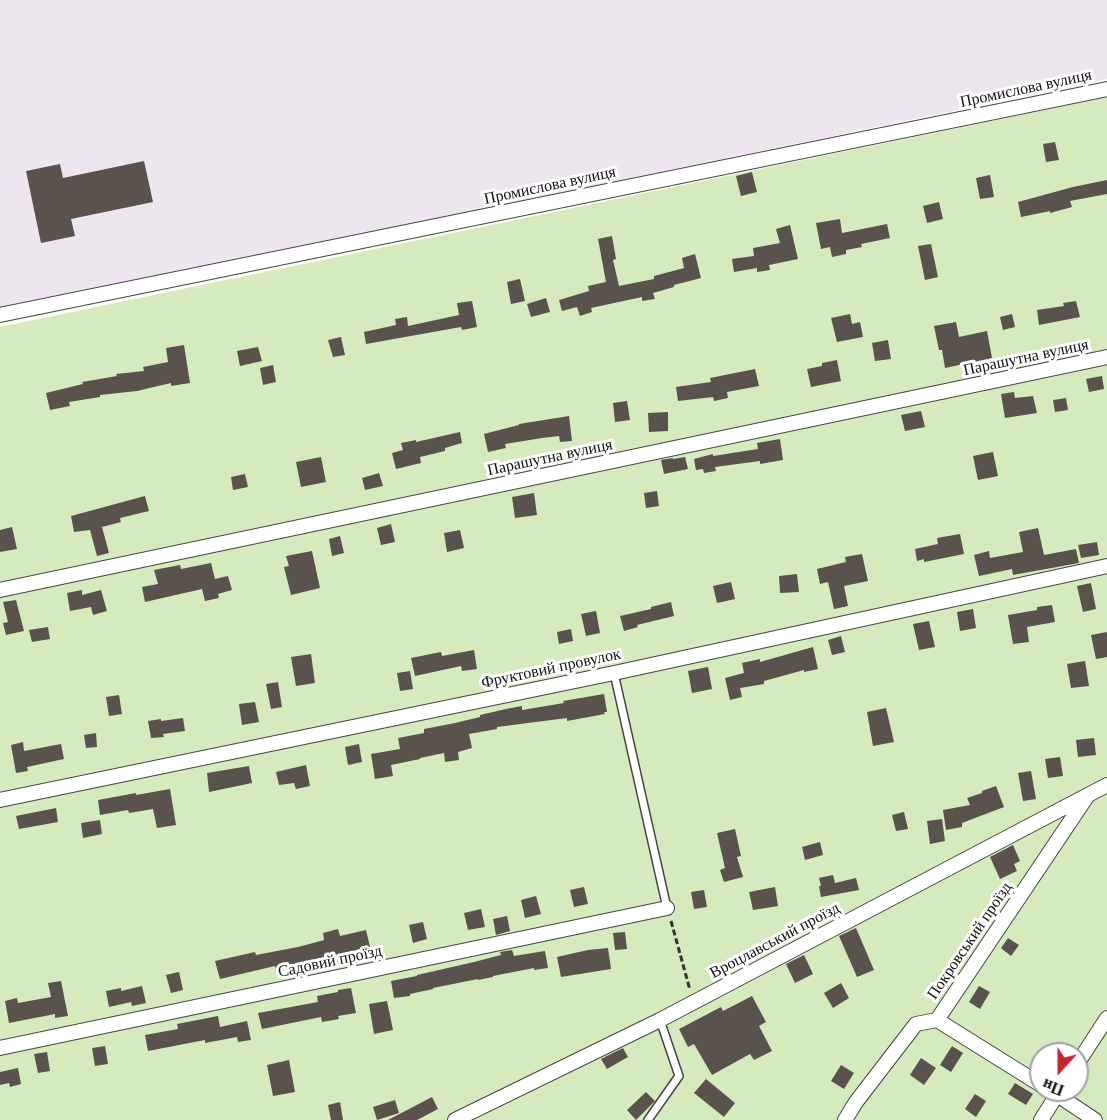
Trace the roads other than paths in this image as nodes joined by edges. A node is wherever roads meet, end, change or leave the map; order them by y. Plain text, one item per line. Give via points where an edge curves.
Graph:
1 (1107, 89) edge
2 (0, 315) edge
3 (1107, 357) edge
4 (1107, 566) edge
5 (0, 590) edge
6 (614, 673) junction
7 (1107, 785) edge
8 (1089, 793) junction
9 (0, 800) edge
10 (667, 908) joint
11 (1107, 1018) edge
12 (660, 1020) junction
13 (937, 1020) junction
14 (1089, 1046) edge
15 (0, 1048) edge
16 (1029, 1078) edge
17 (1051, 1102) edge
18 (1070, 1102) edge
19 (455, 1120) edge
20 (648, 1120) edge
21 (845, 1120) edge
22 (1041, 1120) edge
23 (1095, 1120) edge

1 - 2 street, Промислова вулиця
3 - 5 street, Парашутна вулиця
4 - 6 street, Фруктовий провулок
6 - 9 street, Фруктовий провулок
6 - 10 lane
7 - 8 street, Вроцлавський проїзд
8 - 12 street, Вроцлавський проїзд
8 - 13 street, Покровський проїзд
10 - 15 street, Садовий проїзд
11 - 14 street
12 - 19 street, Вроцлавський проїзд
12 - 20 lane via 679,1076
13 - 16 street
13 - 21 street, Покровський проїзд via 916,1024
17 - 22 street
18 - 23 street

